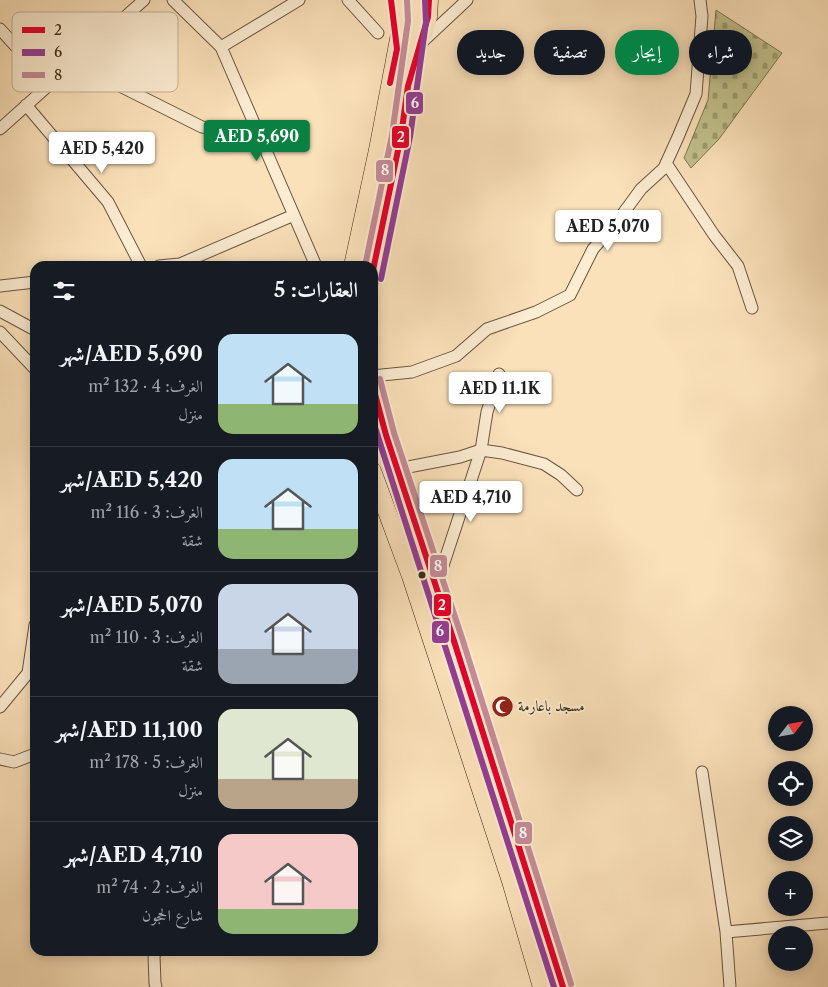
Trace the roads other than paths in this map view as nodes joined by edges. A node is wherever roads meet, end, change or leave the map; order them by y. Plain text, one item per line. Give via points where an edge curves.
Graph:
1 (144, 0) edge
2 (173, 0) edge
3 (299, 0) edge
4 (348, 0) edge
5 (391, 0) edge
6 (403, 0) edge
7 (416, 0) edge
8 (430, 0) edge
9 (467, 0) edge
10 (700, 0) edge
11 (131, 12) edge
12 (410, 19) junction
13 (0, 29) edge
14 (378, 33) dead end
15 (12, 42) edge
16 (420, 44) junction
17 (221, 47) junction
18 (397, 48) junction
19 (408, 86) junction
20 (41, 92) edge
21 (132, 92) edge
22 (26, 105) junction
23 (0, 129) edge
24 (260, 136) junction
25 (666, 163) junction
26 (294, 215) junction
27 (139, 261) edge
28 (191, 261) edge
29 (314, 261) edge
30 (354, 261) edge
31 (375, 261) edge
32 (30, 283) edge
33 (0, 286) edge
34 (752, 308) dead end
35 (0, 311) edge
36 (30, 327) edge
37 (0, 332) edge
38 (30, 364) edge
39 (499, 374) dead end
40 (378, 375) edge
41 (378, 404) edge
42 (482, 450) junction
43 (398, 469) junction
44 (378, 487) edge
45 (577, 490) dead end
46 (436, 587) junction
47 (30, 659) edge
48 (0, 707) edge
49 (30, 756) edge
50 (0, 759) edge
51 (702, 772) dead end
52 (828, 923) edge
53 (726, 932) junction
54 (154, 956) edge
55 (156, 987) edge
56 (542, 987) edge
57 (563, 987) edge
58 (730, 987) edge

1 - 11 street
2 - 17 street
3 - 17 street
4 - 14 street
5 - 18 main road
6 - 12 main road
7 - 12 main road
8 - 16 main road
9 - 16 street
10 - 25 street via 702,16 696,94
12 - 18 main road
12 - 19 main road
13 - 15 street
16 - 19 main road
17 - 24 street
18 - 30 main road
19 - 31 main road
20 - 22 street
21 - 24 street via 202,127
22 - 23 street
22 - 27 street via 108,202
24 - 26 street
25 - 34 street via 738,266
25 - 40 street via 593,249 570,295 536,312 487,329 456,356 412,372
26 - 28 street
26 - 29 street
32 - 33 street
35 - 36 street
37 - 38 street
39 - 42 street via 486,412
41 - 43 main road
42 - 43 street
42 - 45 street via 544,464
42 - 46 street
43 - 46 main road
44 - 56 main road via 411,576 511,881
46 - 57 main road
47 - 48 street via 28,673
49 - 50 street via 14,762
51 - 53 street
52 - 53 street
53 - 58 street
54 - 55 street

